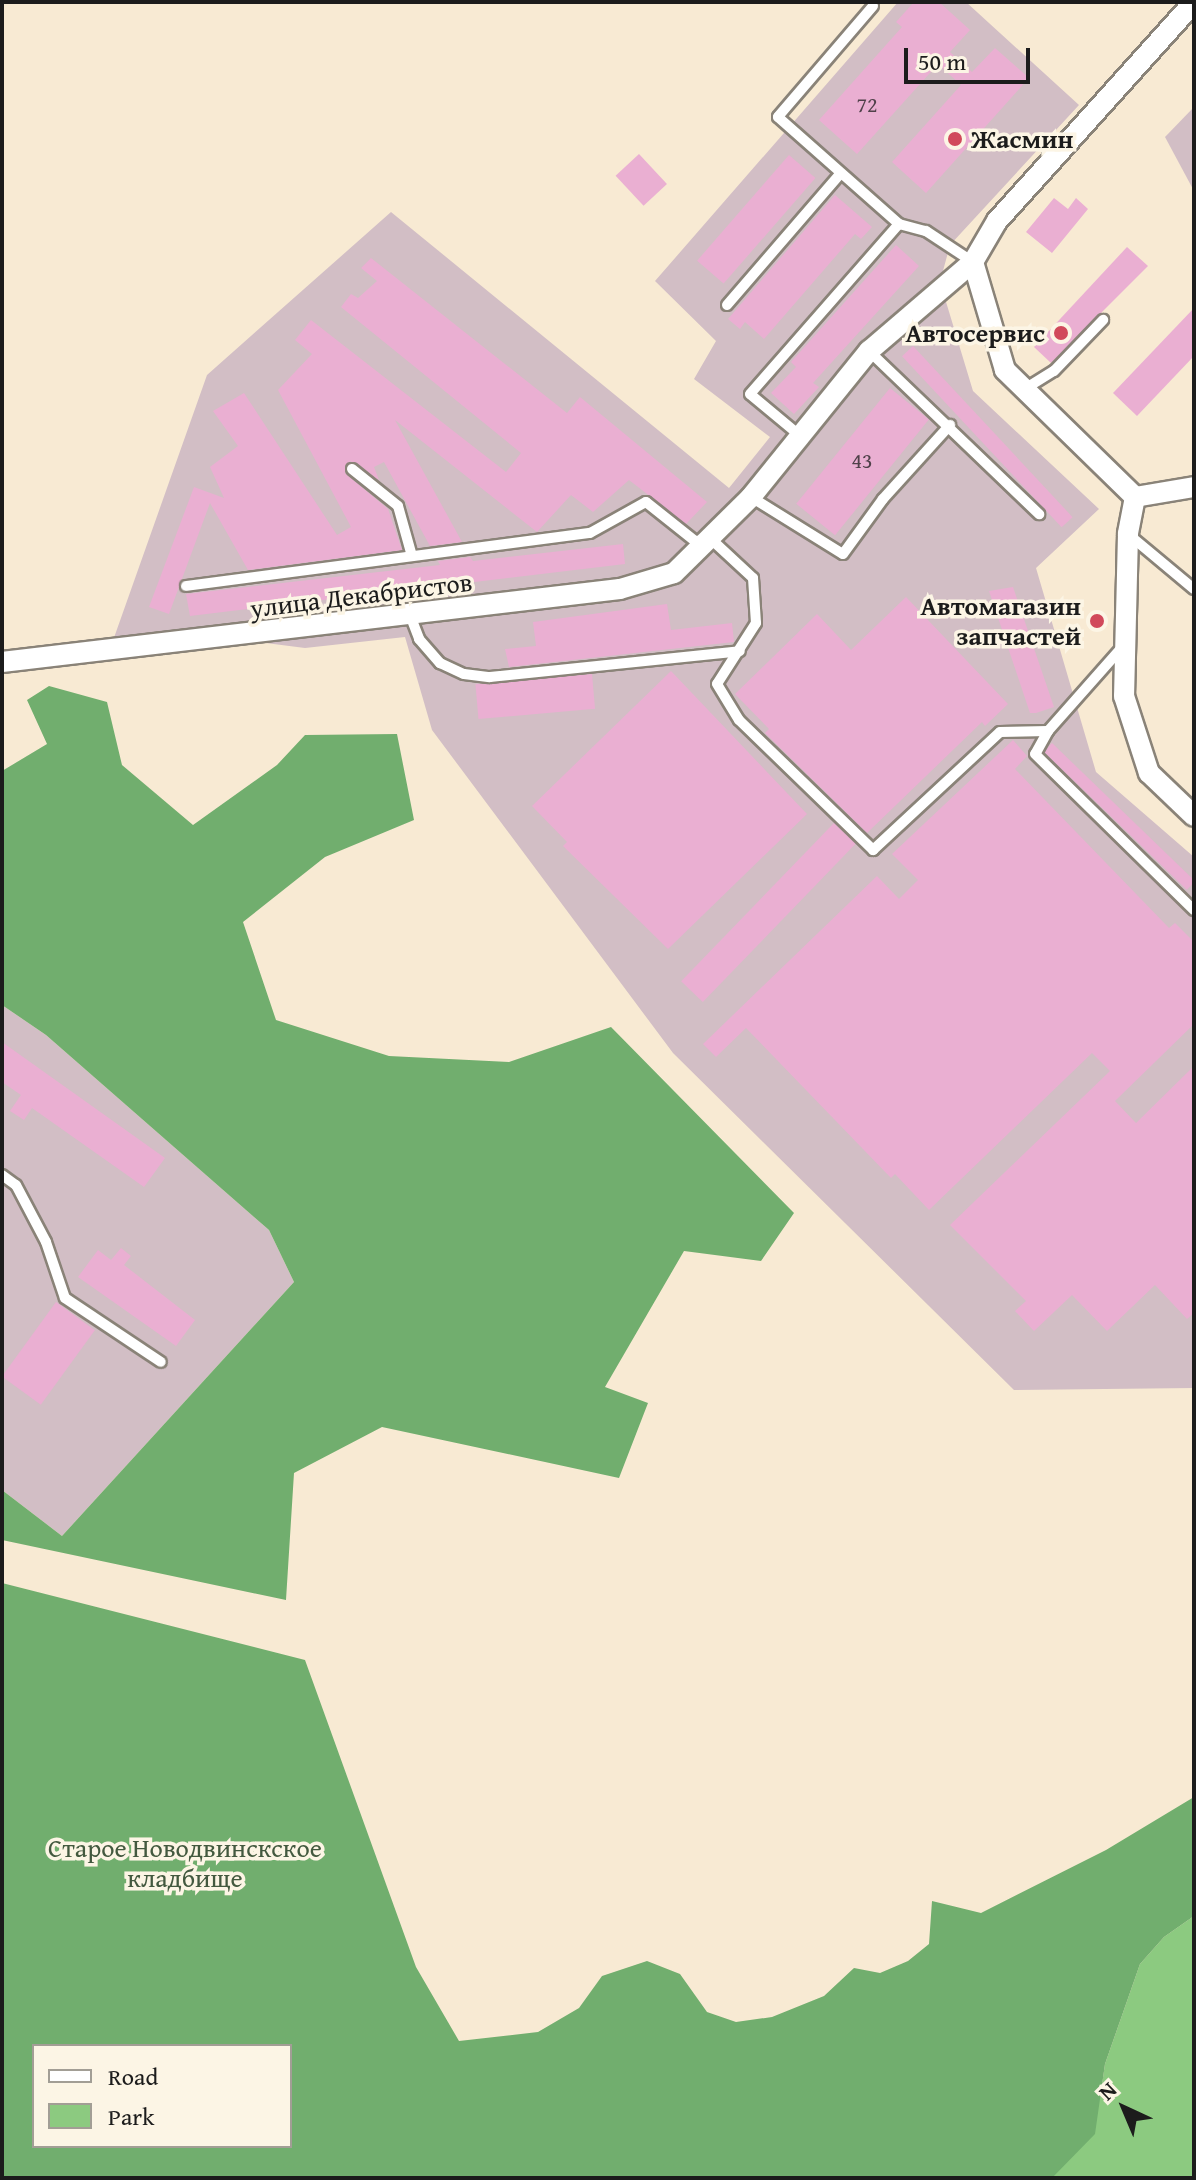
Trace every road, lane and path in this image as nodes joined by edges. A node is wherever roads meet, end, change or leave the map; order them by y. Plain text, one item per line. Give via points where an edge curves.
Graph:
1 (1194, 2) edge
2 (873, 6) dead end
3 (841, 173) junction
4 (899, 224) junction
5 (973, 262) junction
6 (727, 305) dead end
7 (1103, 320) dead end
8 (869, 351) junction
9 (1022, 391) junction
10 (950, 425) junction
11 (798, 434) junction
12 (352, 469) dead end
13 (1194, 487) edge
14 (751, 497) junction
15 (1135, 497) junction
16 (1039, 514) dead end
17 (1128, 534) junction
18 (712, 540) junction
19 (412, 556) junction
20 (186, 586) dead end
21 (1194, 589) edge
22 (410, 615) junction
23 (1125, 643) junction
24 (740, 651) junction
25 (2, 662) edge
26 (1048, 731) junction
27 (1194, 816) edge
28 (1194, 910) edge
29 (2, 1175) edge
30 (161, 1362) dead end

1 - 5 street via 997,221
2 - 3 lane via 778,117
3 - 4 lane
3 - 6 lane
4 - 5 lane via 926,231
4 - 11 lane via 750,394
5 - 8 street, улица Декабристов
5 - 9 street via 997,348
7 - 9 lane via 1054,371
8 - 10 lane
8 - 11 street, улица Декабристов
9 - 15 street
10 - 14 lane via 883,499 843,554
10 - 16 lane
11 - 14 street, улица Декабристов
12 - 19 lane via 398,506
13 - 15 street
14 - 18 street, улица Декабристов
15 - 17 street
17 - 21 lane
17 - 23 street
18 - 19 lane via 695,541 646,502 590,533
18 - 22 street, улица Декабристов via 674,573 620,589
18 - 24 lane via 753,578 756,623
19 - 20 lane
22 - 24 lane via 419,639 440,663 464,674 490,677
22 - 25 street, улица Декабристов
23 - 26 lane
23 - 27 street via 1124,696 1149,773
24 - 26 lane via 717,684 739,720 873,850 1000,732
26 - 28 lane via 1035,754
29 - 30 lane via 16,1185 46,1242 65,1298

